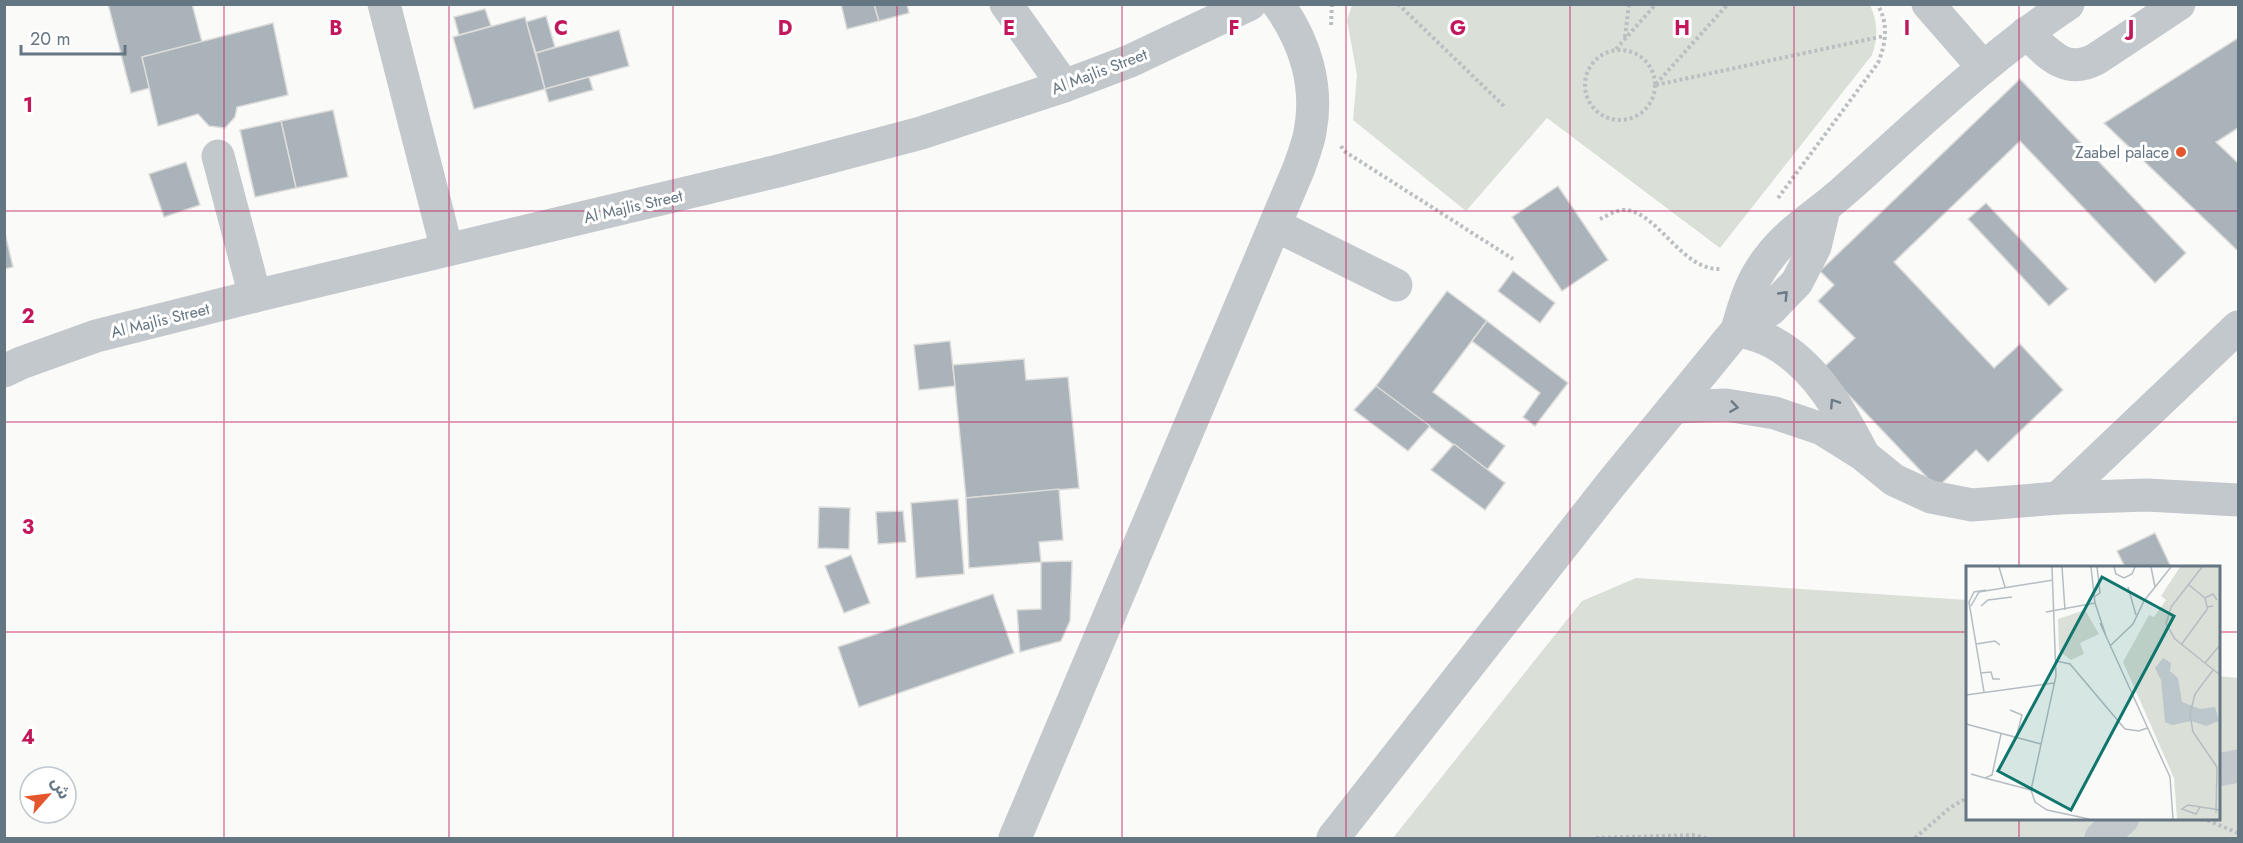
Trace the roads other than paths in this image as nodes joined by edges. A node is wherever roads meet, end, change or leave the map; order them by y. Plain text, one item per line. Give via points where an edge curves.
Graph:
1 (384, 4) edge
2 (1006, 4) edge
3 (1250, 4) edge
4 (1278, 4) edge
5 (1928, 4) edge
6 (2068, 4) edge
7 (2179, 4) edge
8 (2026, 33) junction
9 (1983, 67) junction
10 (1064, 86) junction
11 (218, 156) dead end
12 (1275, 225) junction
13 (447, 250) junction
14 (1396, 285) dead end
15 (255, 296) junction
16 (2238, 327) edge
17 (1737, 330) junction
18 (4, 372) edge
19 (1676, 406) junction
20 (1862, 454) junction
21 (2058, 498) junction
22 (2238, 500) edge
23 (2238, 766) edge
24 (2219, 770) edge
25 (2122, 819) edge
26 (1015, 838) edge
27 (1333, 838) edge
28 (2101, 838) edge

1 - 13 street
2 - 10 street
3 - 10 street, Al Majlis Street via 1130,61
4 - 12 street via 1293,24 1307,58 1313,95 1310,132
5 - 9 street
6 - 8 street
7 - 8 street via 2082,66 2058,61
8 - 9 street
9 - 17 street via 1824,209 1792,231 1767,260 1748,292
10 - 13 street, Al Majlis Street via 921,133
11 - 15 street
12 - 14 street
12 - 26 street
13 - 15 street, Al Majlis Street
15 - 18 street, Al Majlis Street via 96,336
16 - 21 street
17 - 19 street
20 -> 17 street via 1827,392 1804,365 1772,341
19 -> 20 street via 1726,405 1775,413 1822,429
19 - 27 street
20 - 21 street via 1894,480 1931,497 1972,505
21 - 22 street via 2147,495
23 - 24 street
25 - 28 street

